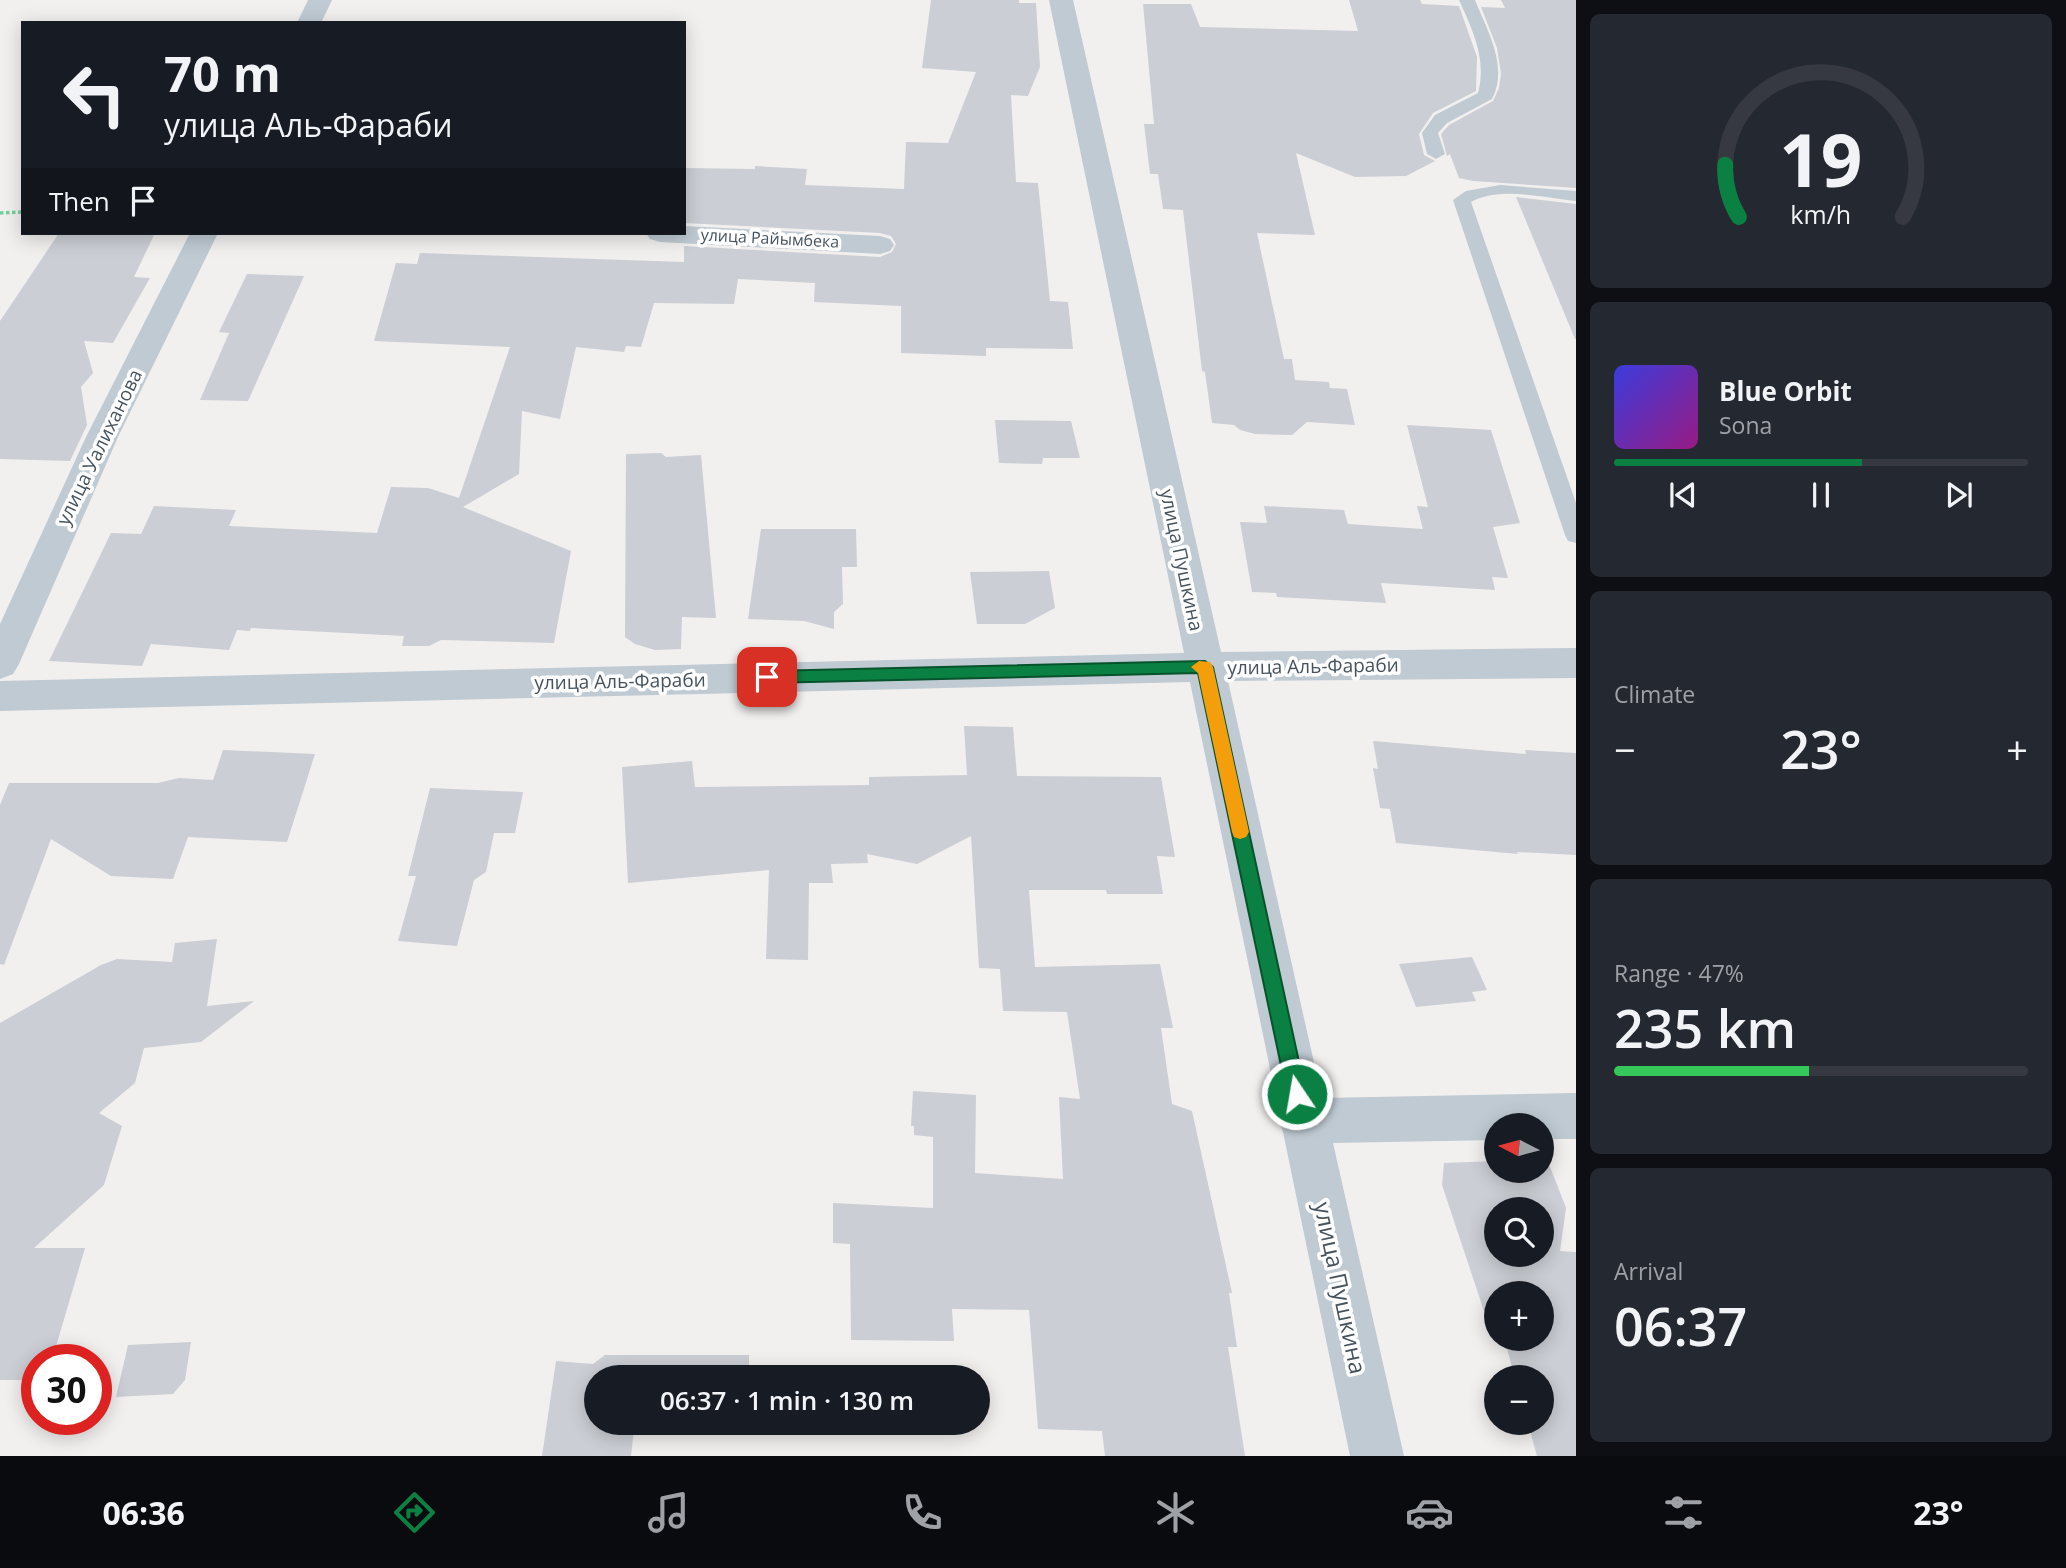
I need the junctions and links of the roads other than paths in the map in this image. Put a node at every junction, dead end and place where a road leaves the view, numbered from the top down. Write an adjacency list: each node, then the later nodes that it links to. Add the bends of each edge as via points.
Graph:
1 (320, 0): 4 (street)
2 (1061, 0): 13 (street, улица Пушкина)
3 (1467, 0): 5 (lane, via 1490,55 1492,77 1486,96 1441,119 1430,133)
4 (310, 21)
5 (1436, 155)
6 (1576, 196): 10 (lane, via 1487,190 1470,193 1462,200)
7 (686, 234): 9 (street, улица Райымбека)
8 (203, 235): 12 (street, улица Уалиханова, via 102,437)
9 (880, 245)
10 (1576, 535)
11 (1576, 663): 13 (street, улица Аль-Фараби)
12 (0, 664)
13 (1205, 667): 14 (street, улица Аль-Фараби); 16 (street, улица Пушкина)
14 (0, 696)
15 (1576, 1116): 16 (street)
16 (1302, 1121): 17 (street, улица Пушкина)
17 (1377, 1456)

